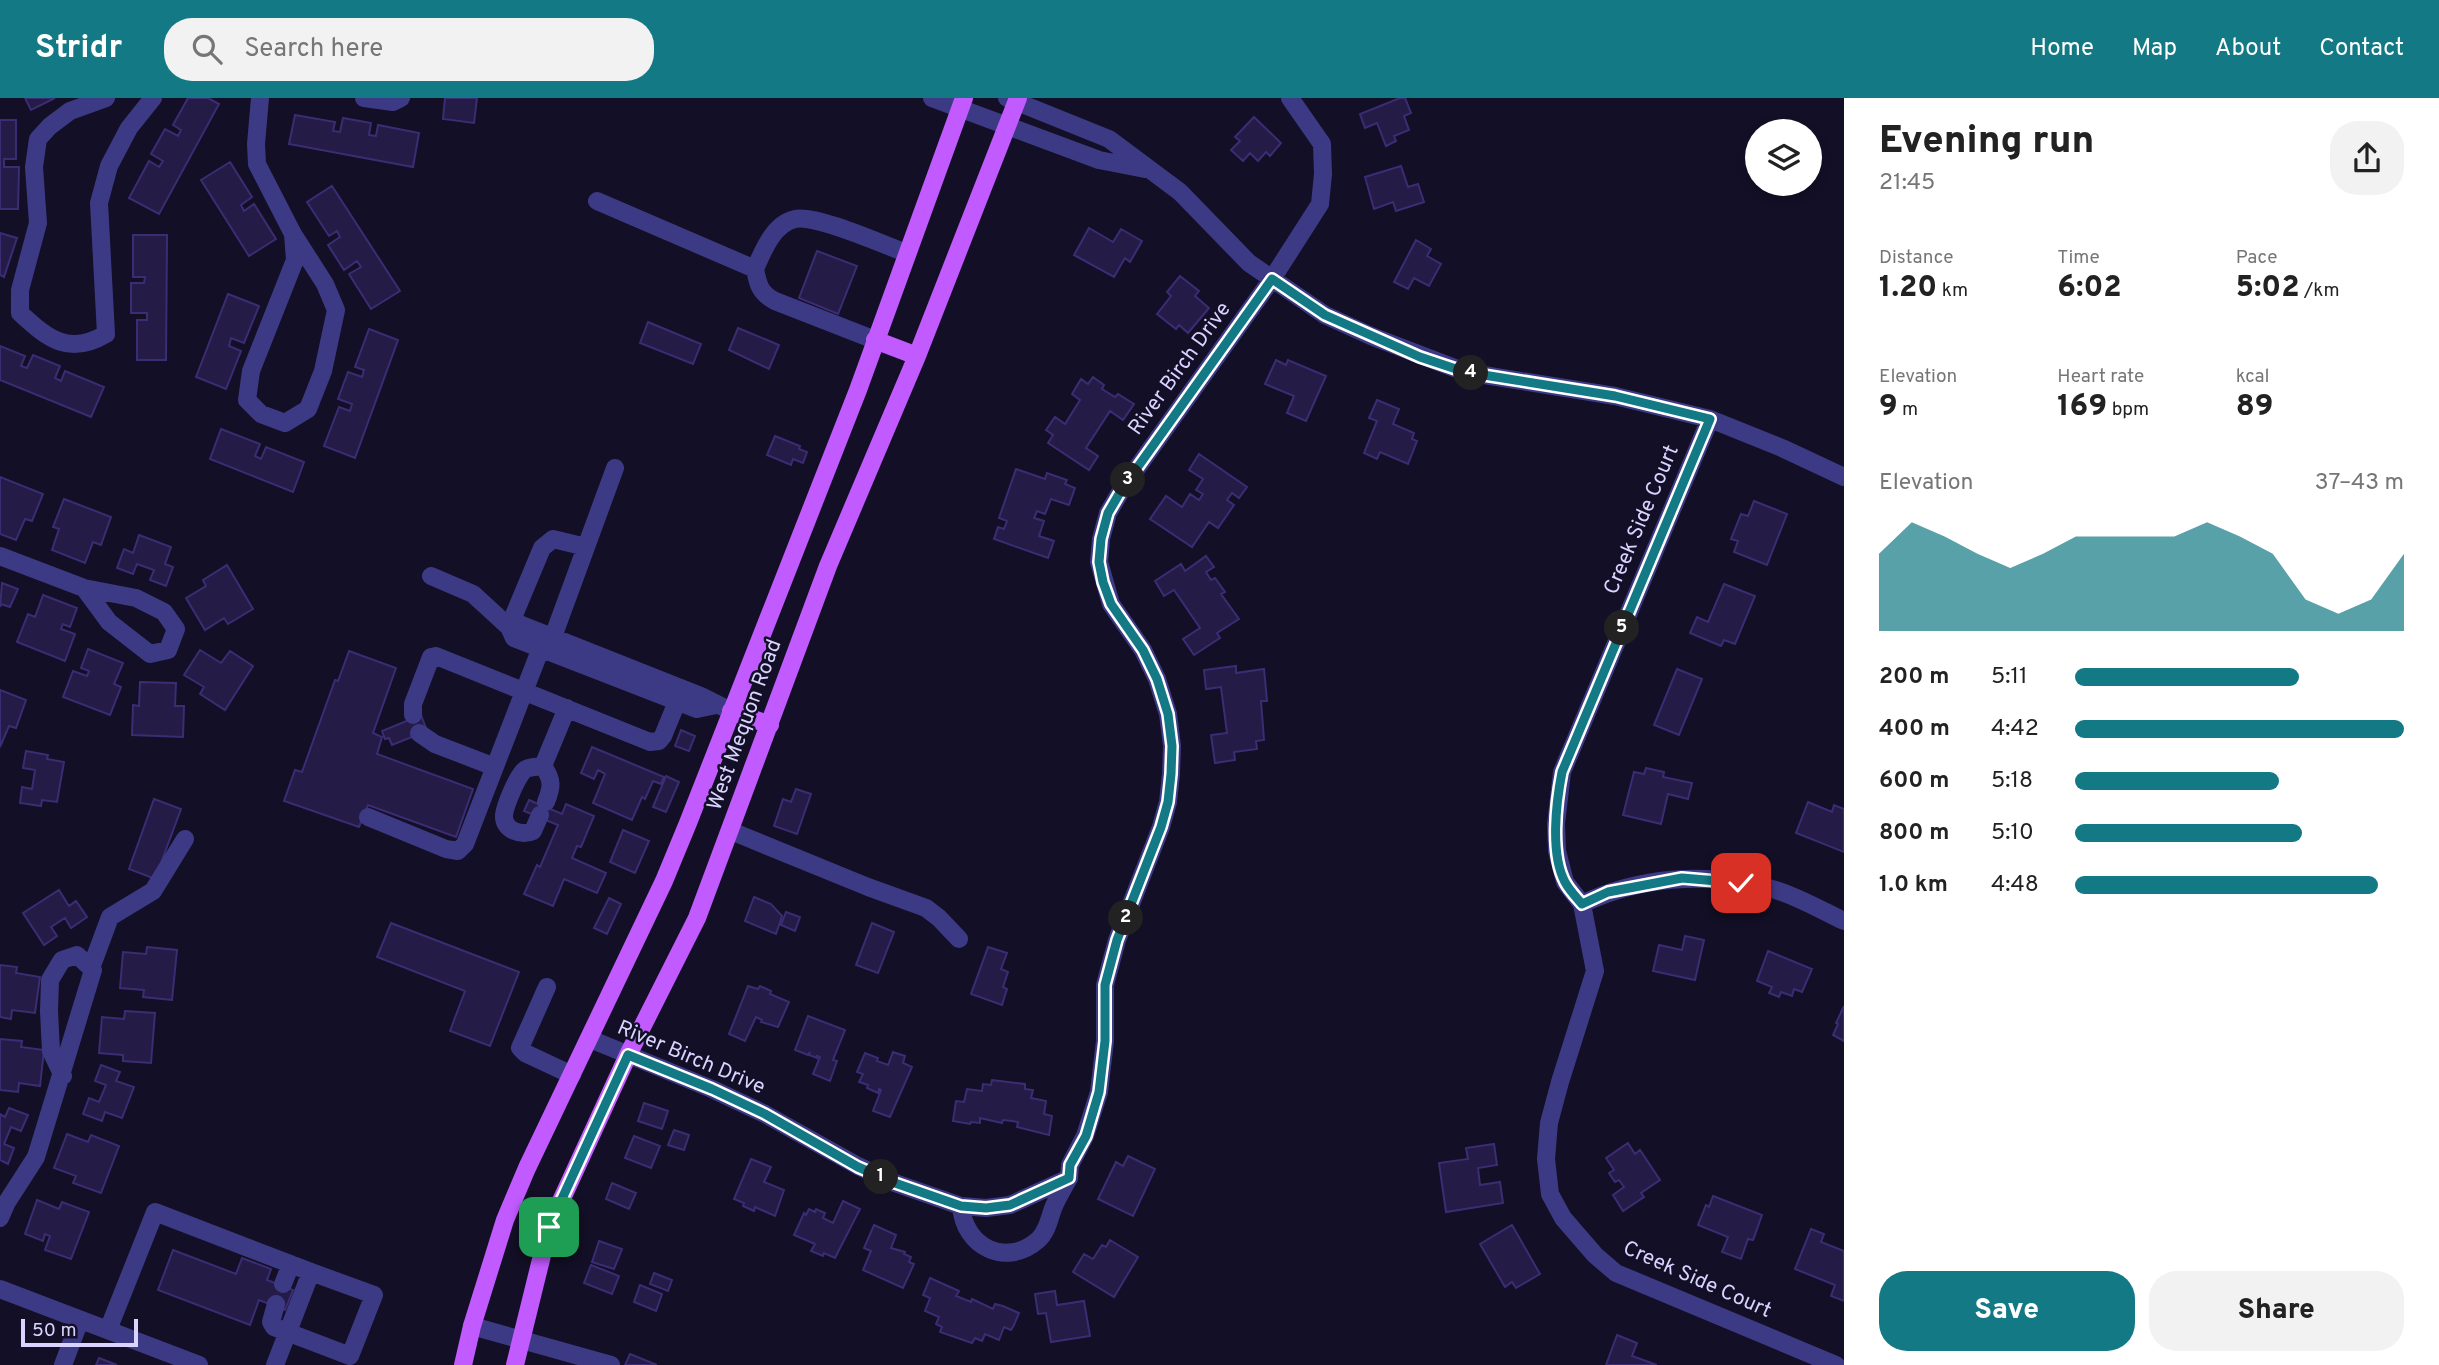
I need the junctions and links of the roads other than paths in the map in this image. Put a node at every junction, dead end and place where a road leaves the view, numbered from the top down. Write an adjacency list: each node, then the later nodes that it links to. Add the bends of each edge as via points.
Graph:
1 (106, 98): 2 (street, via 70,111 38,139 34,167 38,223 20,290 20,313 42,333 67,345 90,343 106,334 99,203 109,166 129,128)
2 (153, 98)
3 (260, 98): 13 (street, via 257,163)
4 (364, 98): 5 (street, via 393,102)
5 (401, 98)
6 (932, 98): 9 (street)
7 (1290, 98): 16 (street, River Birch Drive, via 1322,144 1323,174 1320,204)
8 (1014, 99): 10 (main road, West Mequon Road); 11 (street, via 1109,139)
9 (962, 103): 10 (street); 14 (main road, West Mequon Road)
10 (1007, 127): 11 (street, via 1099,160); 18 (main road, West Mequon Road)
11 (1148, 170): 16 (street, via 1180,192 1249,263)
12 (597, 201): 15 (street)
13 (293, 233): 13 (street, via 295,260 251,372 247,400 261,414 285,423 308,409 323,371 336,310)
14 (906, 253): 15 (street, via 817,220 796,219 768,240); 17 (main road, West Mequon Road)
15 (755, 269): 17 (street, via 762,294)
16 (1272, 279): 19 (street, via 1325,315 1465,372 1615,396); 49 (street, River Birch Drive, via 1122,489 1108,513 1101,539 1099,562 1111,604 1143,650 1168,714 1171,774 1161,827 1117,940 1105,985 1099,1092)
17 (874, 340): 18 (main road); 31 (main road, West Mequon Road, via 858,390)
18 (917, 356): 33 (main road, West Mequon Road, via 828,566)
19 (1710, 419): 21 (street); 40 (street, Creek Side Court, via 1562,772 1558,851 1565,882)
20 (615, 467): 22 (street)
21 (1844, 477)
22 (586, 547): 26 (street, via 553,539 542,548); 27 (street)
23 (0, 556): 25 (street)
24 (431, 576): 26 (street, via 472,594)
25 (84, 588): 25 (street, via 109,622 150,653 168,650 176,629 164,612 136,597)
26 (509, 627): 27 (street, via 517,623)
27 (547, 640): 28 (street); 29 (street)
28 (526, 691): 30 (street); 32 (street, via 431,657 413,704); 35 (street)
29 (680, 695): 30 (street, via 659,741 650,742); 31 (street)
30 (567, 708): 36 (street)
31 (724, 708): 33 (main road); 45 (main road, West Mequon Road, via 664,881)
32 (414, 715)
33 (770, 724): 38 (main road, West Mequon Road)
34 (419, 733): 35 (street, via 435,744)
35 (495, 765): 37 (street, via 466,844 458,851)
36 (543, 766): 36 (street, via 520,773 504,815 515,832 533,831 543,808 551,788)
37 (368, 817)
38 (731, 831): 42 (street, via 926,908); 46 (main road, West Mequon Road, via 697,918)
39 (185, 839): 43 (street, via 153,891 110,917)
40 (1582, 904): 41 (street, via 1608,892 1682,878 1767,888); 68 (street, Creek Side Court, via 1595,971 1549,1123 1546,1159 1550,1194 1563,1218 1616,1273)
41 (1844, 921)
42 (959, 939)
43 (91, 968): 48 (street); 48 (street, via 77,955 62,960 50,980 51,1051)
44 (547, 987): 47 (street, via 520,1048)
45 (590, 1039): 46 (street, River Birch Drive); 47 (main road, West Mequon Road)
46 (628, 1055): 50 (street, River Birch Drive, via 765,1114 858,1167); 61 (main road, West Mequon Road, via 549,1227)
47 (572, 1075): 58 (main road, West Mequon Road, via 505,1220)
48 (63, 1076): 51 (street, via 36,1157)
49 (1069, 1178): 50 (street, River Birch Drive, via 1010,1205); 50 (street, via 1040,1239 1022,1250 1003,1253 984,1247 970,1236)
50 (961, 1206)
51 (0, 1218)
52 (291, 1264): 53 (street); 54 (street); 59 (street, via 155,1212)
53 (311, 1272): 60 (street); 60 (street, via 374,1295 350,1356)
54 (283, 1284)
55 (0, 1289): 57 (street)
56 (276, 1304): 60 (street, via 271,1322)
57 (80, 1320): 59 (street); 62 (street)
58 (472, 1326): 61 (street); 65 (main road, West Mequon Road)
59 (108, 1330): 63 (street)
60 (288, 1333): 64 (street)
61 (521, 1340): 66 (main road, West Mequon Road); 67 (street)
62 (64, 1365)
63 (199, 1365)
64 (275, 1365)
65 (463, 1365)
66 (515, 1365)
67 (611, 1365)
68 (1836, 1365)

